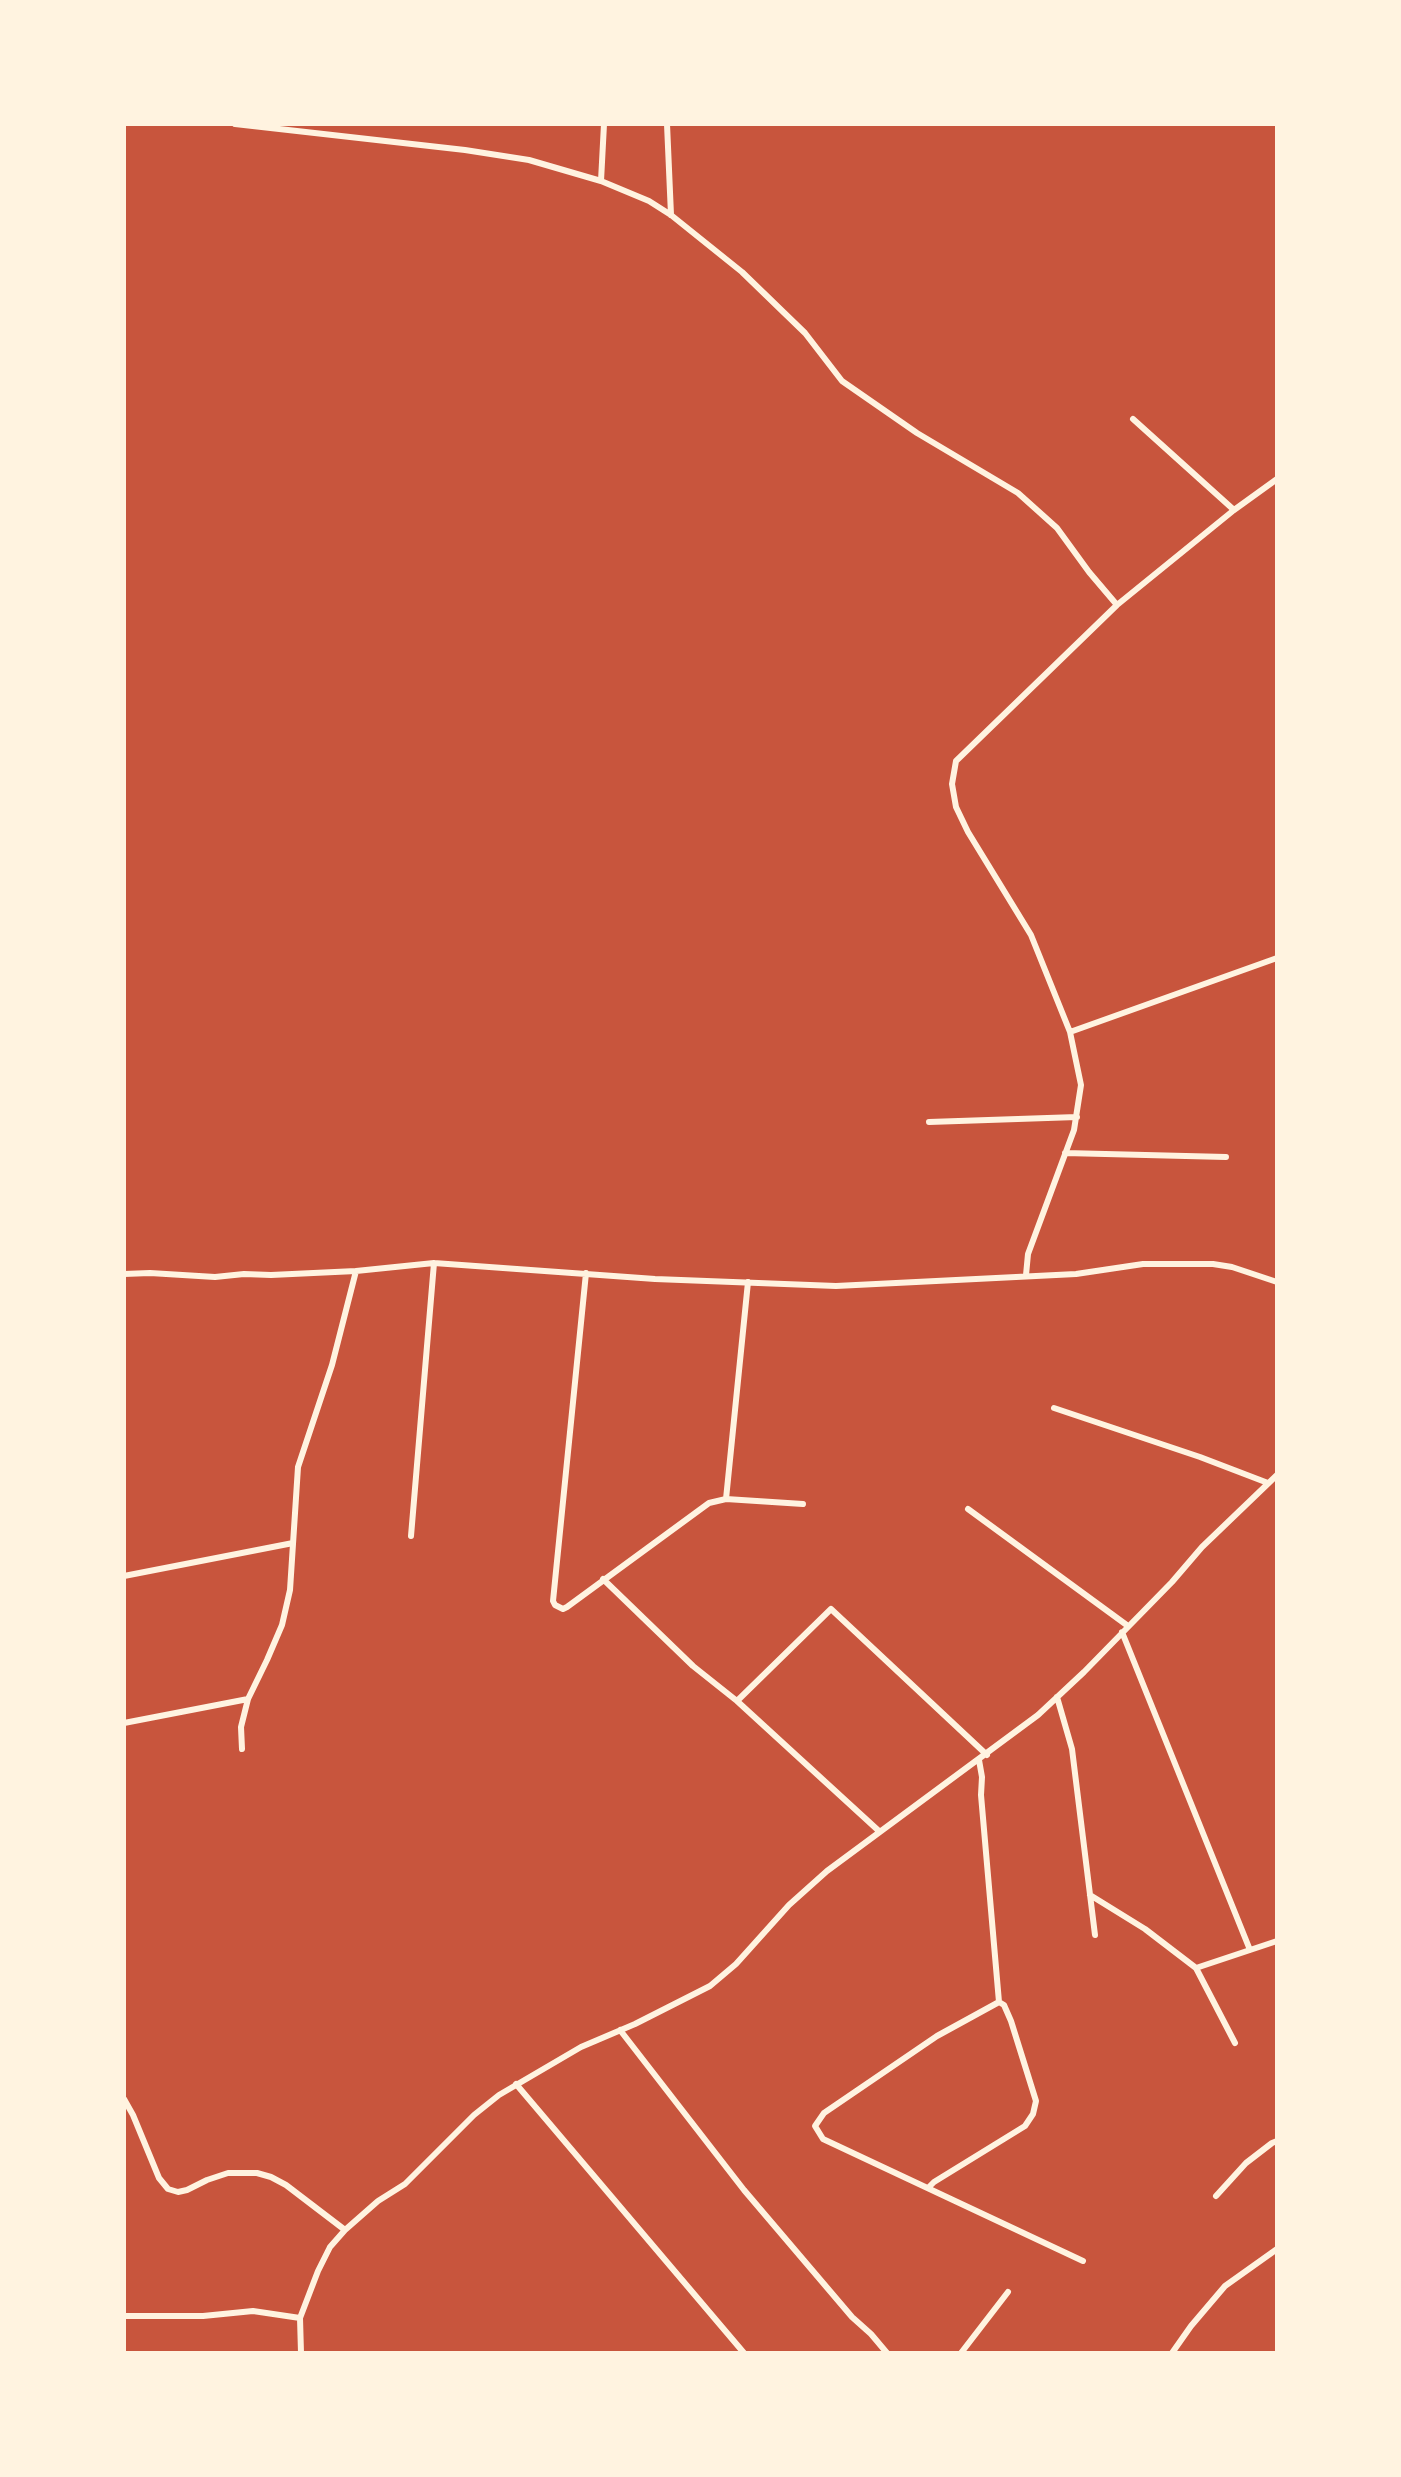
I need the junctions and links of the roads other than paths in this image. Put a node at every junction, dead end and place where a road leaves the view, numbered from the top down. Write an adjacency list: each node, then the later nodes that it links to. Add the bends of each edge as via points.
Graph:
1 (235, 124): 4 (street, via 478,152)
2 (604, 124): 4 (street)
3 (667, 124): 5 (street)
4 (601, 181): 5 (street)
5 (671, 215): 9 (street, via 742,272 805,333 842,381 1018,493 1057,528)
6 (1133, 419): 8 (street)
7 (1277, 479): 8 (street)
8 (1234, 510): 9 (street)
9 (1117, 605): 11 (street, via 956,761 952,784 968,832 1031,935)
10 (1277, 958): 11 (street)
11 (1070, 1032): 12 (street, via 1081,1085)
12 (1077, 1117): 13 (street); 14 (street)
13 (929, 1122)
14 (1065, 1153): 15 (street); 20 (street, via 1028,1254)
15 (1226, 1157)
16 (434, 1263): 17 (street); 18 (street); 29 (street)
17 (356, 1271): 19 (street); 30 (street, via 298,1467)
18 (586, 1273): 21 (street); 32 (street, via 553,1601 563,1609)
19 (124, 1275)
20 (1026, 1275): 21 (street, via 836,1286); 22 (street, via 1143,1264 1213,1264)
21 (748, 1282): 26 (street)
22 (1277, 1282)
23 (1054, 1408): 25 (street)
24 (1277, 1475): 25 (street)
25 (1268, 1483): 33 (street)
26 (726, 1499): 27 (street); 32 (street, via 709,1503)
27 (803, 1504)
28 (968, 1509): 33 (street)
29 (411, 1536)
30 (293, 1543): 31 (street); 36 (street, via 282,1625)
31 (124, 1576)
32 (603, 1579): 37 (street)
33 (1128, 1626): 34 (street)
34 (1122, 1632): 35 (street); 46 (street)
35 (1057, 1697): 40 (street); 43 (street, via 1072,1749)
36 (248, 1699): 38 (street); 39 (street)
37 (737, 1701): 40 (street, via 831,1609); 42 (street)
38 (124, 1723)
39 (242, 1749)
40 (987, 1755): 41 (street)
41 (979, 1760): 42 (street); 48 (street)
42 (880, 1832): 49 (street, via 827,1871 710,1986)
43 (1090, 1895): 44 (street); 47 (street)
44 (1095, 1935)
45 (1277, 1941): 46 (street)
46 (1250, 1950): 47 (street)
47 (1196, 1968): 50 (street)
48 (999, 2002): 54 (street, via 1011,2021 1036,2101 1033,2114 1025,2126); 54 (street, via 824,2113 815,2126 823,2139)
49 (620, 2030): 51 (street); 64 (street, via 744,2190)
50 (1235, 2043)
51 (516, 2084): 56 (street); 63 (street)
52 (124, 2099): 56 (street, via 168,2189 187,2190 228,2173 271,2177)
53 (1277, 2141): 55 (street, via 1246,2163)
54 (928, 2188): 58 (street)
55 (1216, 2196)
56 (345, 2230): 61 (street, via 330,2247)
57 (1277, 2249): 66 (street, via 1225,2286)
58 (1083, 2261)
59 (1008, 2292): 65 (street)
60 (124, 2316): 61 (street, via 253,2311)
61 (300, 2318): 62 (street)
62 (301, 2353)
63 (744, 2353)
64 (887, 2353)
65 (961, 2353)
66 (1172, 2353)

